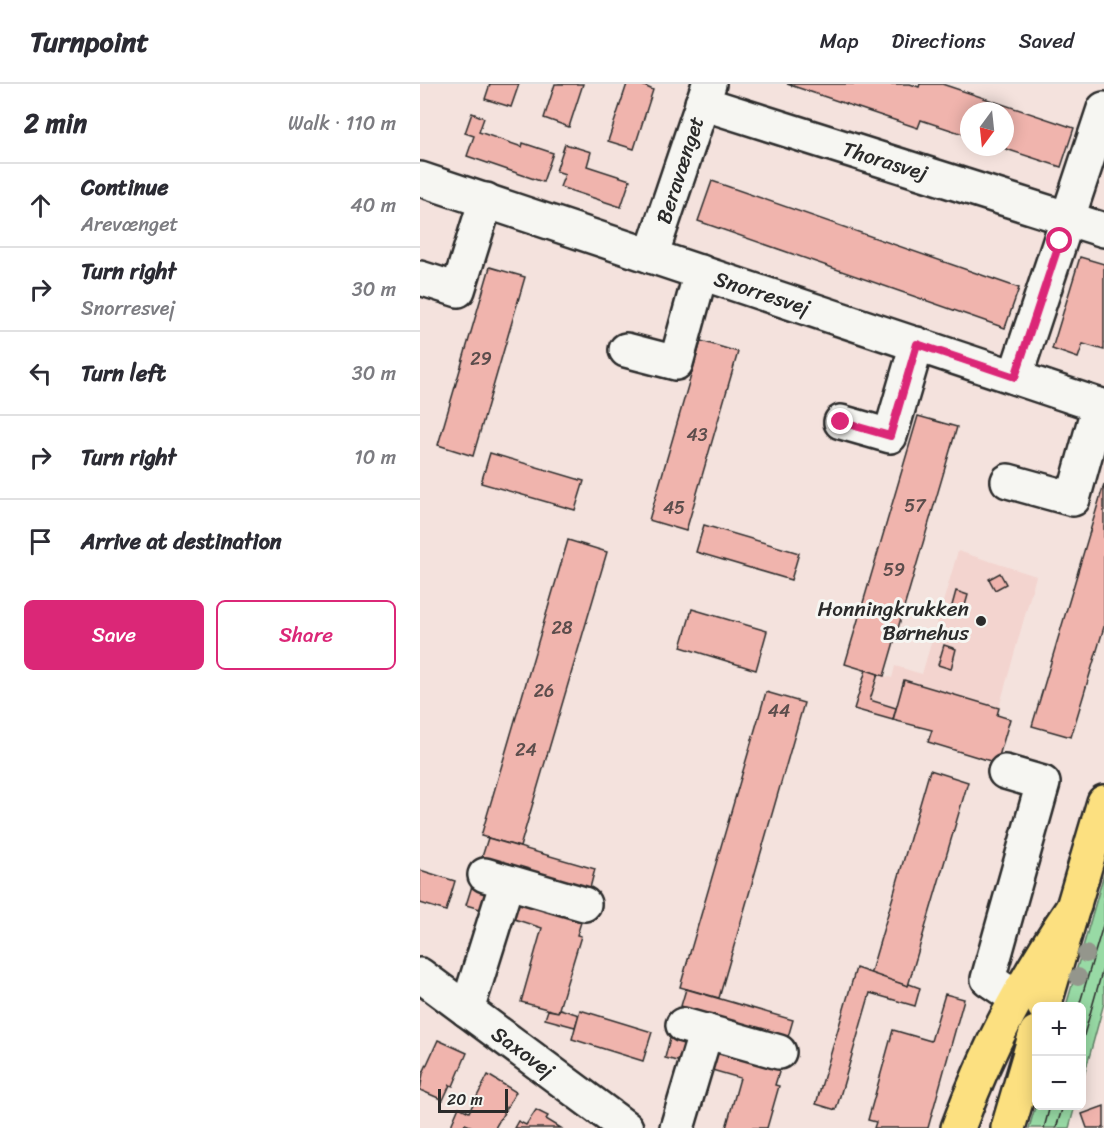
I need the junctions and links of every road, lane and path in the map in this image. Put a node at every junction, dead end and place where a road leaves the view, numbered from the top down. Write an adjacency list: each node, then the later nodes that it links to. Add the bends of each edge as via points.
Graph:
1 (705, 94): 5 (street, Thorasvej); 7 (street, Beravænget)
2 (1104, 109): 5 (street)
3 (420, 178): 4 (street, Snorresvej)
4 (486, 200): 7 (street, Snorresvej); 9 (street, via 458,290)
5 (1068, 218): 6 (street, Thorasvej); 12 (street)
6 (1104, 230)
7 (651, 256): 8 (street, Snorresvej)
8 (701, 272): 10 (street, Snorresvej); 11 (street, via 676,363)
9 (420, 278)
10 (917, 344): 12 (street, Snorresvej); 14 (street, via 890,436)
11 (626, 350)
12 (1015, 377): 13 (street, Snorresvej)
13 (1101, 406): 15 (street, via 1073,499)
14 (841, 422)
15 (1008, 481)
16 (1005, 772): 20 (street, via 1043,783 987,979)
17 (1104, 802): 20 (main road, via 1074,906 1031,970)
18 (584, 904): 21 (street, via 496,879)
19 (420, 975): 21 (street, Saxovej)
20 (1030, 1002): 26 (main road, via 991,1047); 27 (main road)
21 (467, 1010): 24 (street, Saxovej)
22 (1032, 1047): 28 (main road)
23 (779, 1052): 25 (street, via 695,1028)
24 (626, 1128)
25 (677, 1128)
26 (958, 1128)
27 (980, 1128)
28 (1008, 1128)

